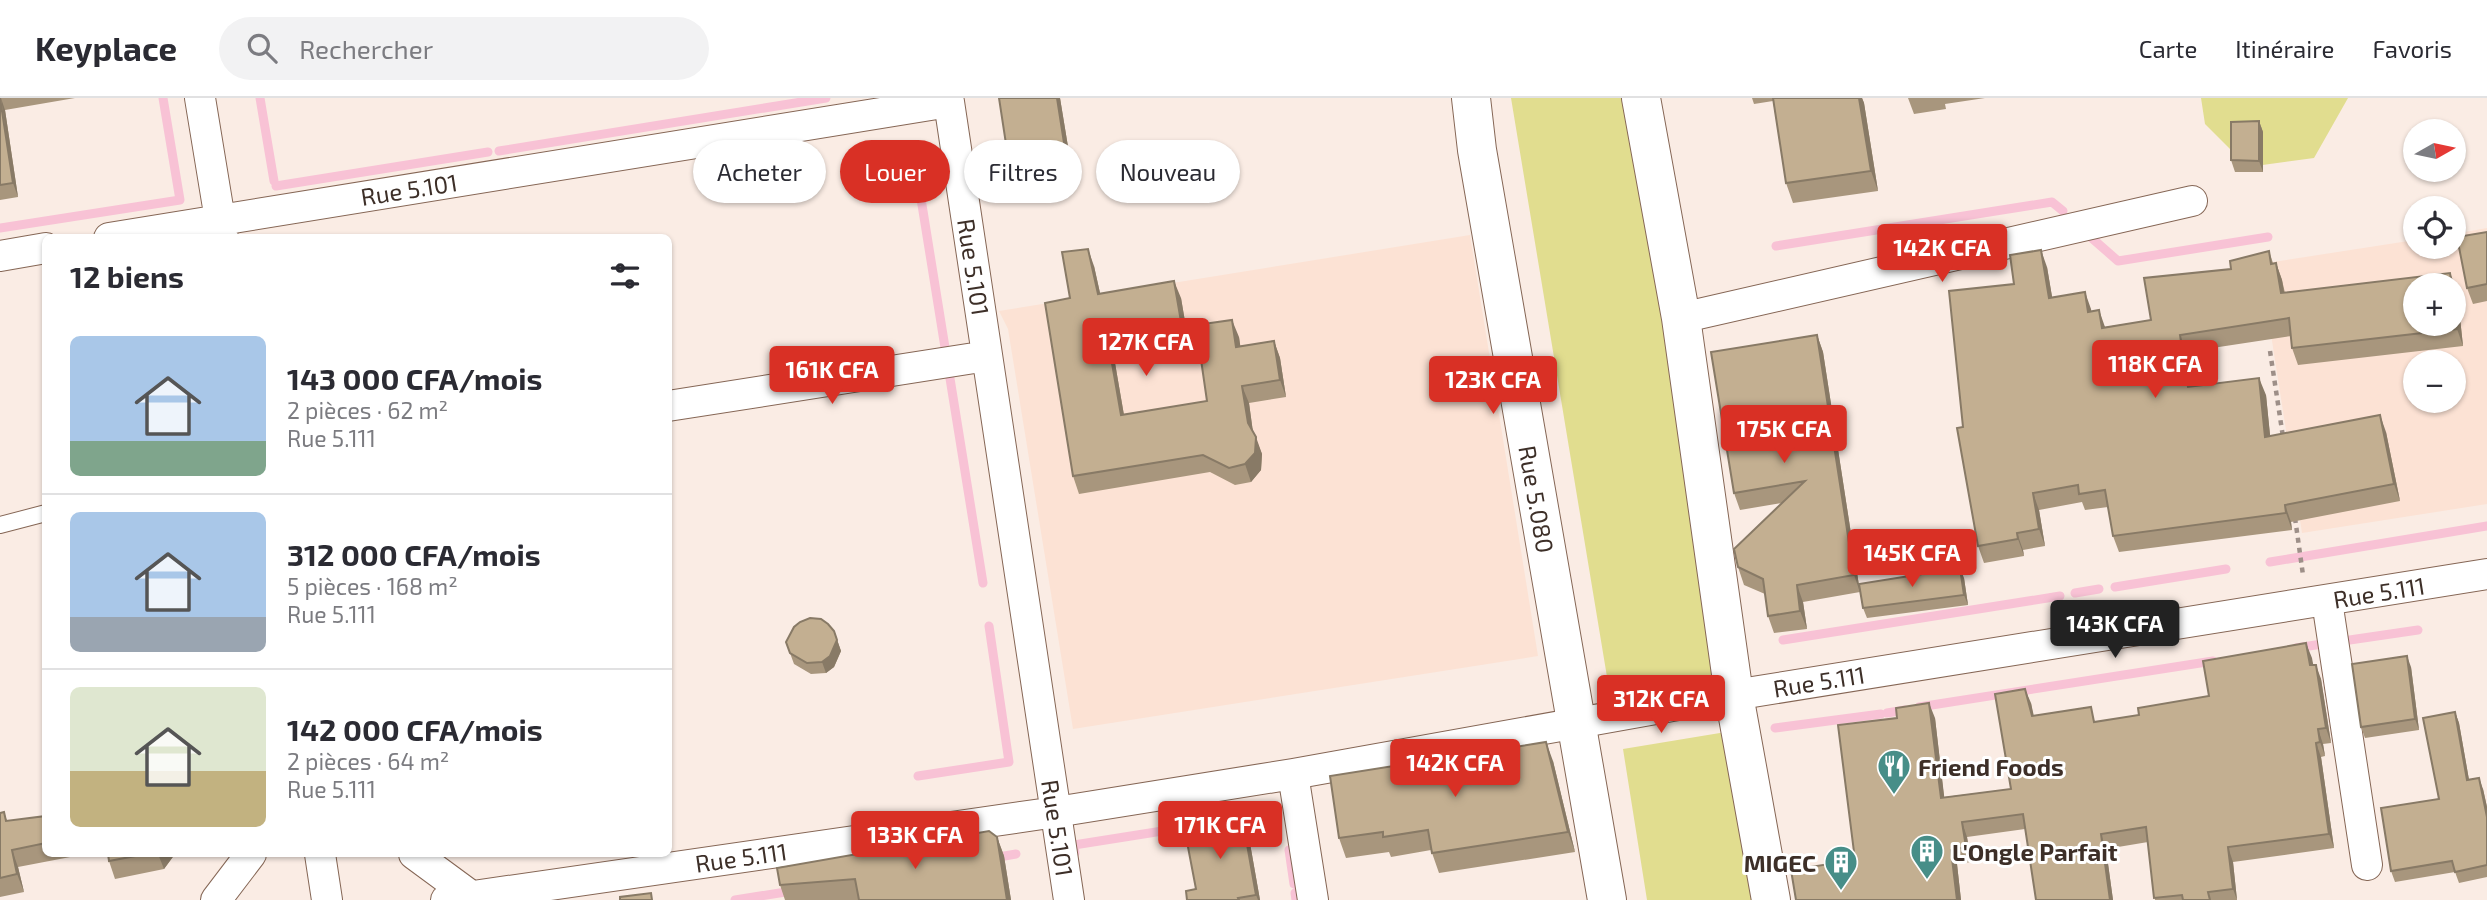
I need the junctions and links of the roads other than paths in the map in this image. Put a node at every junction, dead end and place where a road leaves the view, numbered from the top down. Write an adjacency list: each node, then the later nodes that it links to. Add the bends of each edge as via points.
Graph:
1 (200, 98): 5 (street)
2 (1471, 98): 17 (main road, Rue 5.080)
3 (1641, 98): 9 (main road)
4 (2192, 201): 9 (street)
5 (222, 229): 6 (street, Rue 5.101); 10 (street, Rue 5.101, via 949,102)
6 (159, 234)
7 (42, 249): 8 (street)
8 (0, 256)
9 (1681, 318): 16 (main road)
10 (987, 356): 11 (street); 19 (street, Rue 5.101)
11 (672, 405)
12 (42, 514): 13 (lane)
13 (0, 525)
14 (2487, 574): 15 (street, Rue 5.111)
15 (2317, 602): 16 (street, Rue 5.111); 23 (street)
16 (1734, 695): 17 (street, Rue 5.111); 30 (main road)
17 (1577, 725): 18 (street, Rue 5.111); 29 (main road, Rue 5.080)
18 (1293, 774): 19 (street, Rue 5.111); 28 (street)
19 (1056, 812): 24 (street, Rue 5.111); 27 (street, Rue 5.101)
20 (249, 857): 25 (street)
21 (320, 857): 26 (street)
22 (417, 857): 24 (street)
23 (2367, 865)
24 (461, 899)
25 (216, 900)
26 (327, 900)
27 (1069, 900)
28 (1313, 900)
29 (1607, 900)
30 (1771, 900)

